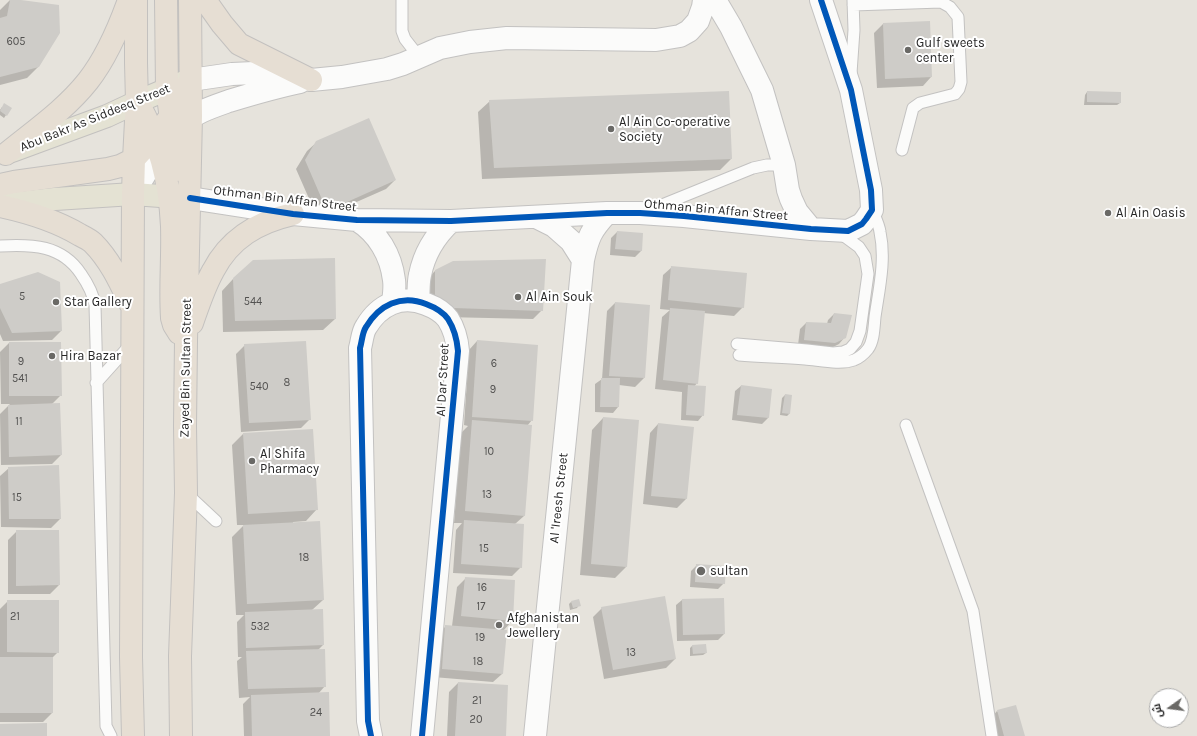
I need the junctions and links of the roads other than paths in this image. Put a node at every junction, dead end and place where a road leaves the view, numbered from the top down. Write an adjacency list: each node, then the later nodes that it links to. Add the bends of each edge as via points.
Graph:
1 (129, 0): 19 (highway, via 111,43 86,83 52,116)
2 (136, 0): 16 (highway)
3 (166, 0): 14 (highway)
4 (190, 0): 12 (highway, Zayed Bin Sultan Street)
5 (205, 0): 13 (highway, via 239,44)
6 (402, 0): 11 (lane, via 402,31)
7 (704, 0): 11 (street, via 698,21 680,36 656,40 507,38 440,48)
8 (715, 0): 21 (street, Othman Bin Affan Street, via 762,90)
9 (821, 0): 15 (street)
10 (853, 2): 15 (lane); 18 (lane, via 941,2 950,7 958,18 961,82 959,89 955,94 920,103 914,108)
11 (419, 57): 13 (street, via 368,73)
12 (191, 80): 13 (street, via 254,73); 14 (main road, Abu Bakr As Siddeeq Street); 17 (highway, Zayed Bin Sultan Street)
13 (311, 80): 17 (street, via 274,88 211,108)
14 (167, 89): 16 (main road, Abu Bakr As Siddeeq Street); 17 (highway)
15 (850, 90): 26 (street, via 871,190)
16 (137, 102): 17 (highway, via 150,125); 19 (main road, Abu Bakr As Siddeeq Street); 20 (highway)
17 (169, 131): 20 (highway); 23 (street); 24 (highway, Zayed Bin Sultan Street); 24 (highway)
18 (902, 150)
19 (3, 155)
20 (134, 159): 22 (highway, via 108,169); 23 (highway)
21 (784, 165): 28 (lane, via 753,168); 33 (street, Othman Bin Affan Street, via 788,190 794,205)
22 (0, 185)
23 (133, 194): 24 (main road); 25 (main road); 39 (highway)
24 (180, 197): 29 (street, Othman Bin Affan Street); 41 (highway, Zayed Bin Sultan Street)
25 (0, 205): 39 (highway, via 53,221 93,242 113,268)
26 (872, 210): 34 (street, Othman Bin Affan Street, via 862,224 848,230); 43 (lane, via 880,233 882,270 872,336 869,348 862,356 846,362 832,362)
27 (607, 213): 28 (street, Othman Bin Affan Street); 30 (street, Othman Bin Affan Street); 36 (street, Al 'Ireesh Street, via 594,226)
28 (640, 213): 33 (street, Othman Bin Affan Street)
29 (293, 214): 31 (street, Othman Bin Affan Street); 41 (highway, via 276,218 249,231 236,240 224,254 213,271)
30 (536, 217): 32 (street, Othman Bin Affan Street); 36 (street, via 554,226 571,241)
31 (357, 220): 32 (street, Othman Bin Affan Street); 38 (street, via 379,240 390,260 394,281)
32 (451, 221): 37 (street, via 441,230 428,251 420,276)
33 (811, 229): 34 (street, Othman Bin Affan Street)
34 (836, 231): 42 (lane, via 859,247 867,263 868,274 860,331 850,349 833,353)
35 (0, 246): 44 (lane, via 30,245 47,248 66,256 77,267 93,294 95,305)
36 (583, 260): 53 (street, Al 'Ireesh Street)
37 (418, 301): 38 (street, Al Dar Street); 52 (street, Al Dar Street, via 434,307 447,318 456,334 458,351)
38 (393, 302): 51 (street, Al Dar Street, via 377,312 365,328 360,348 368,721)
39 (132, 307): 40 (highway)
40 (132, 342): 44 (lane); 49 (highway)
41 (186, 342): 46 (highway, Zayed Bin Sultan Street)
42 (737, 344)
43 (739, 356)
44 (96, 383): 48 (lane, via 106,726)
45 (906, 425): 54 (lane, via 973,611)
46 (186, 493): 47 (lane); 50 (highway, Zayed Bin Sultan Street, via 180,656)
47 (216, 521)
48 (111, 736)
49 (133, 736)
50 (181, 736)
51 (371, 736)
52 (422, 736)
53 (535, 736)
54 (992, 736)

